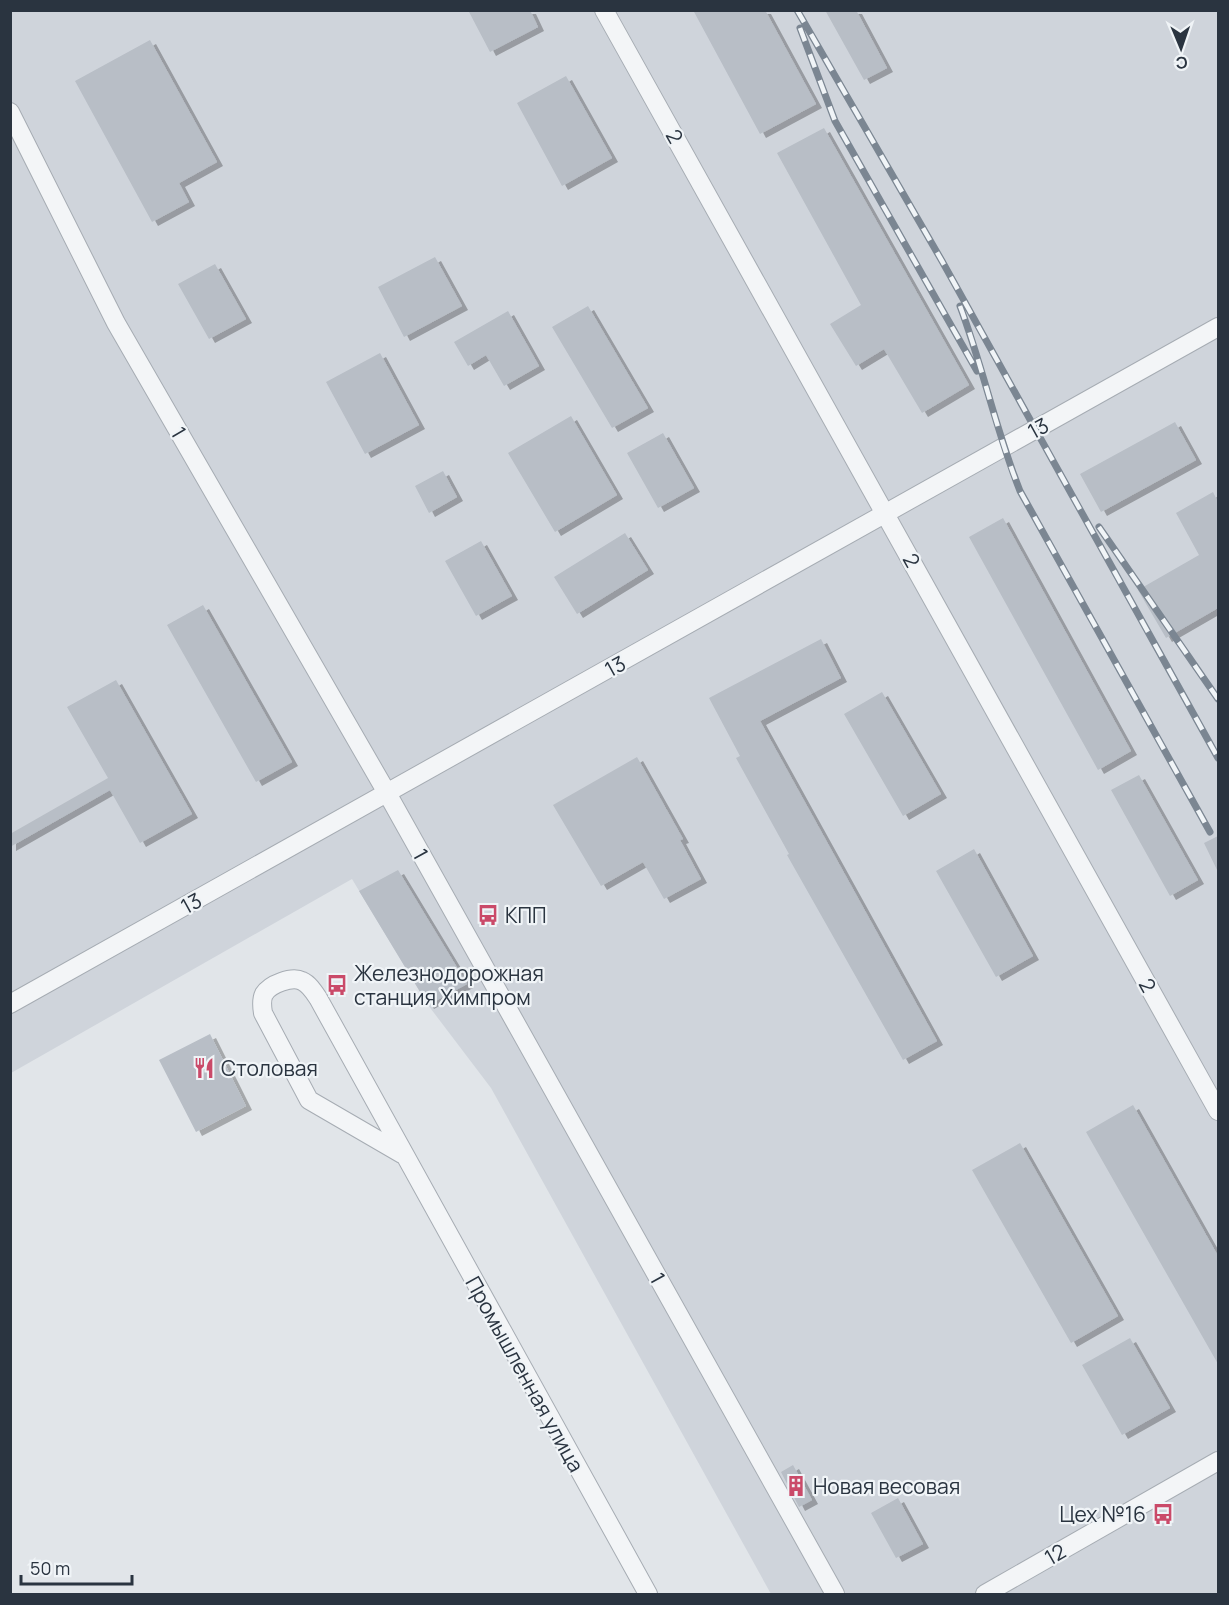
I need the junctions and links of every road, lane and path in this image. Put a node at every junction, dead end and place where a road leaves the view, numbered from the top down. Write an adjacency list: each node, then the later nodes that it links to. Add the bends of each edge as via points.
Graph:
1 (604, 10): 4 (street, 2)
2 (10, 112): 5 (street, 1, via 116,323)
3 (1218, 327): 4 (street, 13)
4 (886, 514): 5 (street, 13); 7 (street, 2)
5 (387, 794): 6 (street, 13); 11 (street, 1)
6 (10, 1004)
7 (1218, 1111)
8 (402, 1154): 8 (street, Промышленная улица, via 306,982 296,978 282,981 265,992 263,1013 309,1100); 10 (street, Промышленная улица)
9 (1218, 1461): 12 (street, 12)
10 (648, 1594)
11 (835, 1594)
12 (985, 1594)

